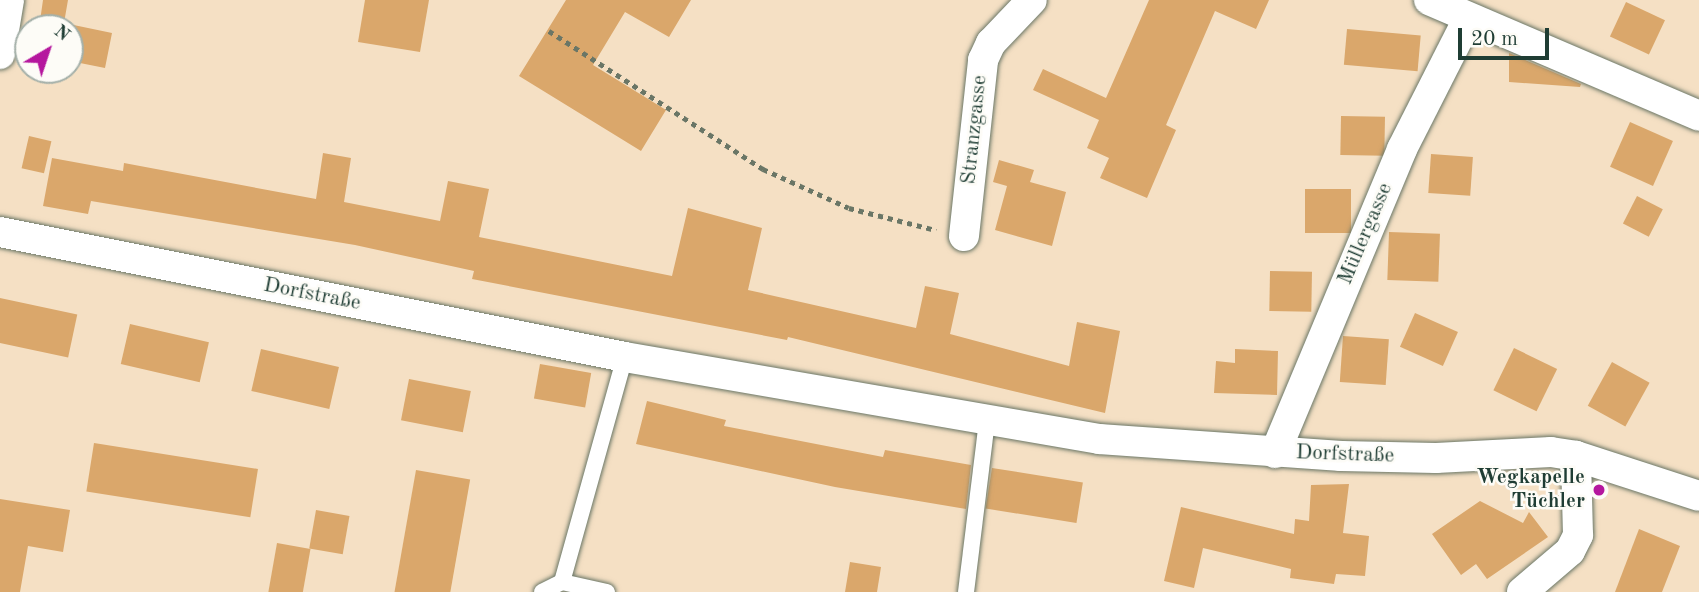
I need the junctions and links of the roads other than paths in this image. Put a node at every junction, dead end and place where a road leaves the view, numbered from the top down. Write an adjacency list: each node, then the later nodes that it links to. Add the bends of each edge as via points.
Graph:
1 (9, 0): 5 (street)
2 (1032, 0): 8 (street, Stranzgasse, via 991,43 983,60)
3 (1429, 0): 4 (street)
4 (1468, 19): 6 (street); 11 (street, Müllergasse, via 1402,149)
5 (0, 54)
6 (1699, 116)
7 (0, 232): 9 (street, Dorfstraße)
8 (964, 236)
9 (625, 357): 10 (street, Dorfstraße); 14 (lane)
10 (987, 420): 11 (street, Dorfstraße, via 1099,439); 17 (lane)
11 (1275, 453): 12 (street, Dorfstraße, via 1436,458 1551,452)
12 (1576, 456): 13 (street, Dorfstraße); 18 (street, via 1578,534 1570,551)
13 (1699, 495)
14 (562, 582): 15 (lane); 16 (lane)
15 (542, 592)
16 (607, 592)
17 (966, 592)
18 (1522, 592)

